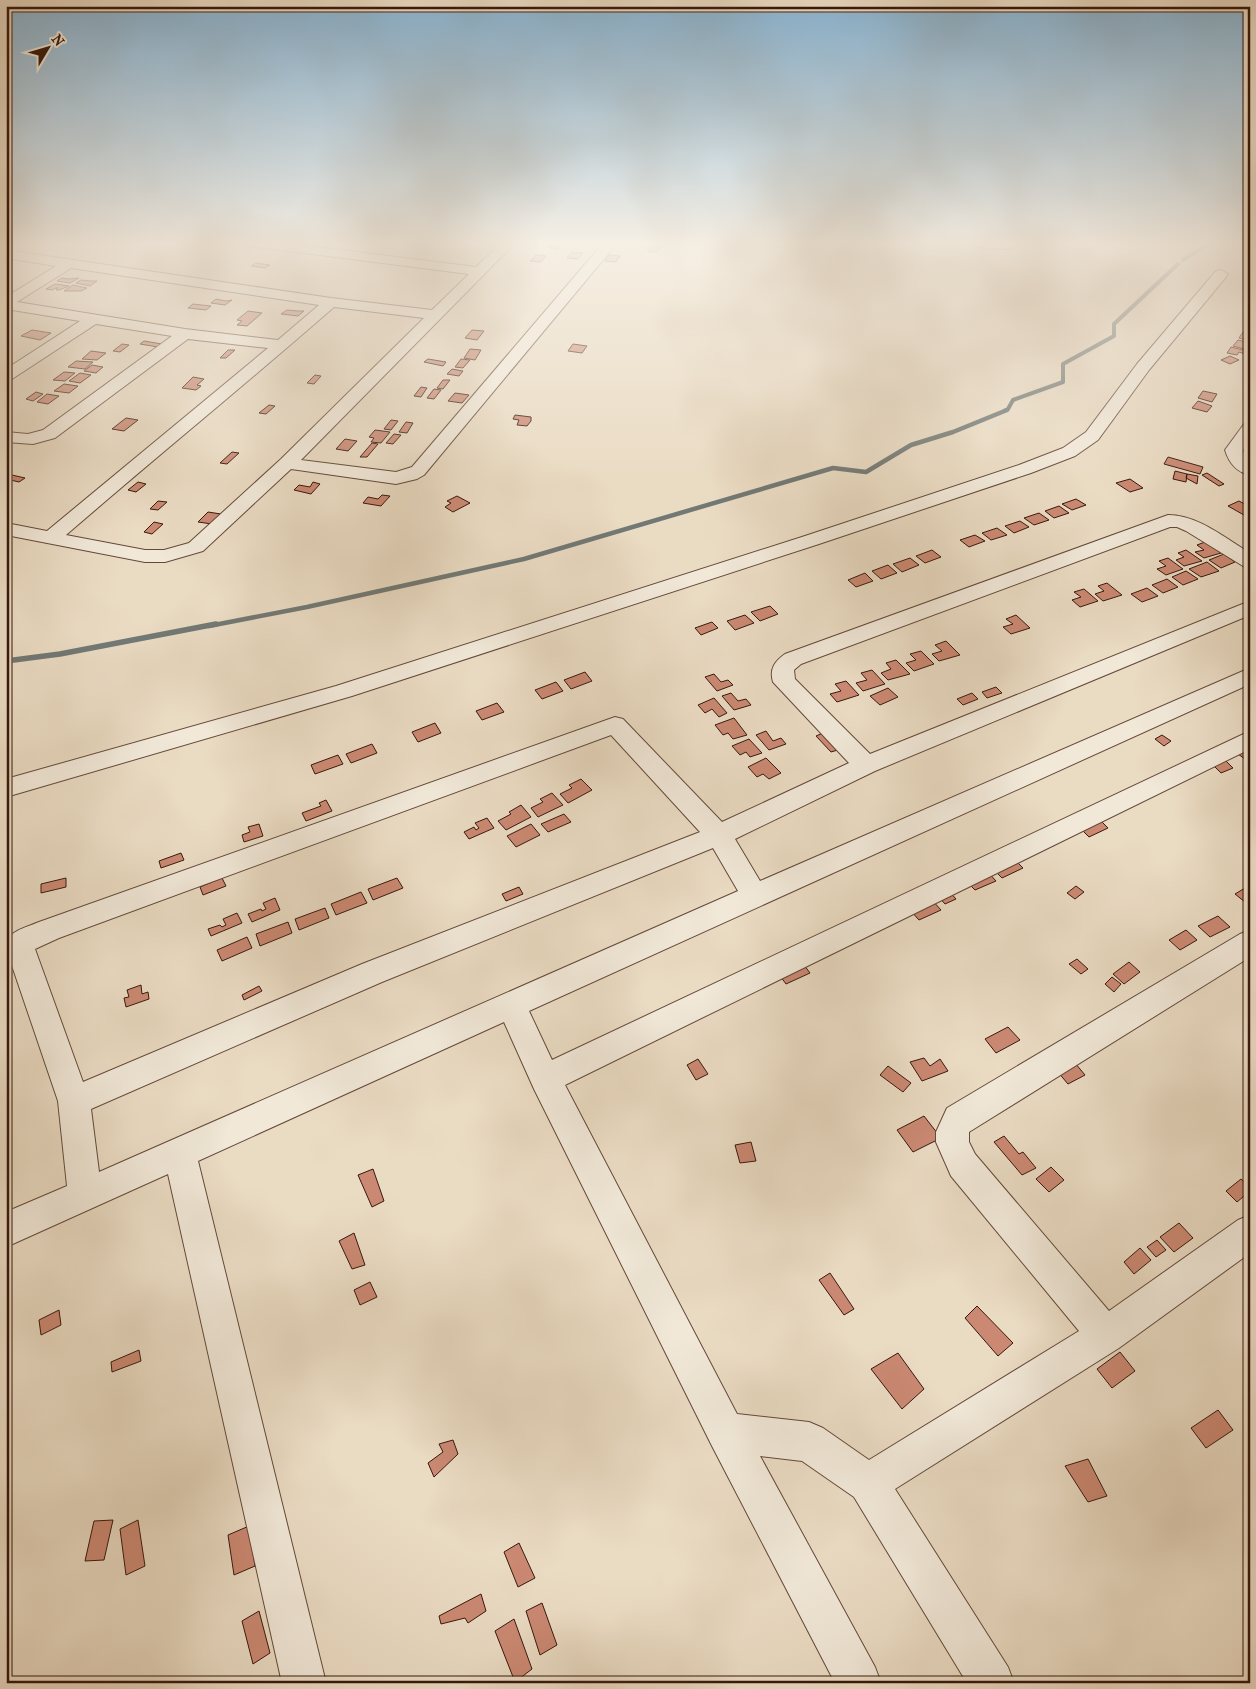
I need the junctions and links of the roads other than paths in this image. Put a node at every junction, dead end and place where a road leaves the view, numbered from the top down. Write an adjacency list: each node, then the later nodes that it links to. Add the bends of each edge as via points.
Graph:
1 (91, 321): 9 (street)
2 (105, 321): 7 (street)
3 (309, 321): 8 (street)
4 (428, 321): 12 (street)
5 (545, 321): 12 (street, via 418,471 411,475 396,478)
6 (1182, 321): 21 (street, via 1092,436 1070,452 344,691)
7 (185, 334): 8 (street); 11 (street, via 49,434 26,440)
8 (280, 345): 15 (street)
9 (6, 376)
10 (1250, 428): 13 (street, via 1234,450 1237,460)
11 (6, 437)
12 (287, 462): 15 (street, via 196,547 185,551 145,556)
13 (1250, 470)
14 (6, 529): 15 (street)
15 (51, 538)
16 (1250, 562): 20 (street, via 1193,527 1180,521 1168,521 784,665 781,673 784,682)
17 (1250, 607): 20 (street)
18 (1250, 675): 23 (street)
19 (1250, 739): 27 (street)
20 (866, 765): 22 (street)
21 (6, 788)
22 (719, 835): 23 (street); 24 (street, via 615,725 49,930); 28 (street, via 372,973)
23 (755, 896): 26 (street)
24 (13, 939): 28 (street)
25 (1250, 942): 33 (street, via 958,1119 951,1130 953,1148 963,1165)
26 (512, 1005): 27 (street); 29 (street)
27 (545, 1079): 34 (street)
28 (74, 1100): 30 (street)
29 (180, 1154): 30 (street); 36 (street)
30 (86, 1196): 31 (street)
31 (6, 1230)
32 (1250, 1232): 33 (street)
33 (1106, 1334): 35 (street)
34 (726, 1432): 35 (street, via 810,1442); 37 (street)
35 (868, 1483): 38 (street)
36 (304, 1683)
37 (859, 1683)
38 (992, 1683)

